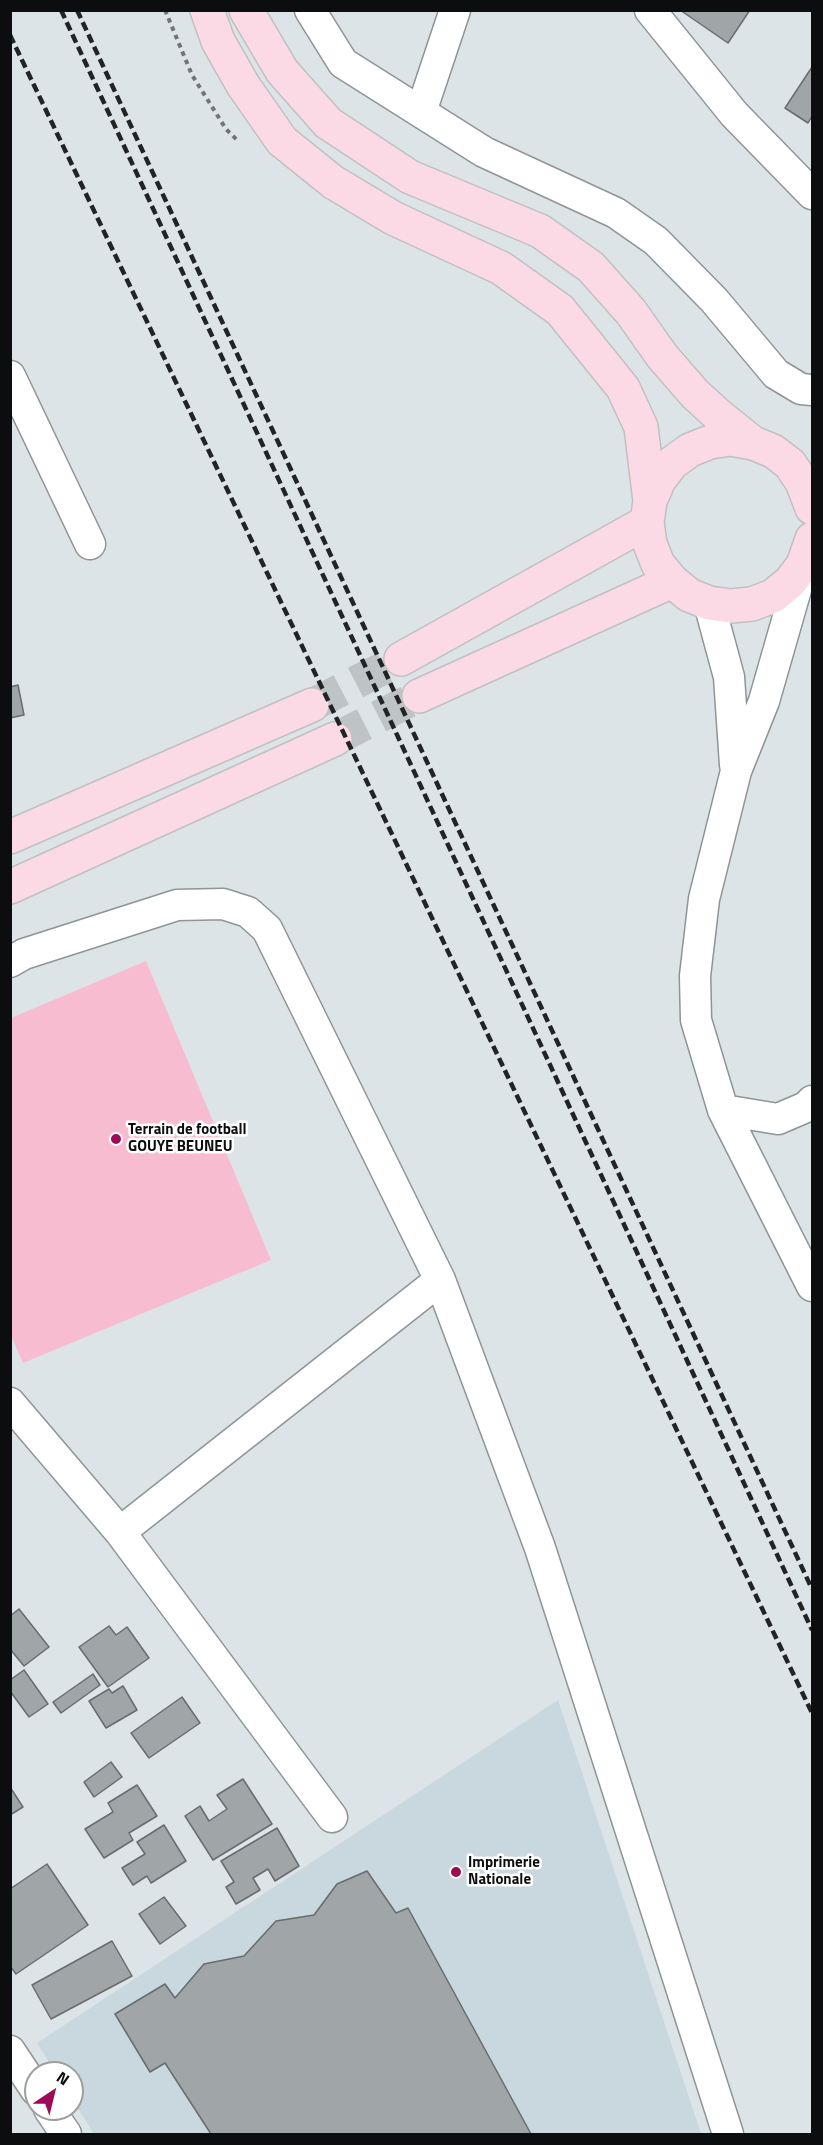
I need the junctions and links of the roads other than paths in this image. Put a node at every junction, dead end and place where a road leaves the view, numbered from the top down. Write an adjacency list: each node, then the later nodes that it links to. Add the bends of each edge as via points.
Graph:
1 (207, 10): 12 (main road, via 218,41 238,76 282,141 333,182 393,218 501,268 560,310 623,388 641,428)
2 (246, 10): 10 (main road, via 282,71 328,123 410,177 540,231 591,267 695,394)
3 (310, 10): 6 (street, via 343,63)
4 (455, 10): 6 (street)
5 (650, 10): 7 (street, via 734,114)
6 (421, 112): 9 (street, via 484,152 616,213 657,241 714,300 776,374 801,389)
7 (813, 194)
8 (10, 376): 13 (street)
9 (813, 390)
10 (753, 442): 11 (main road, via 790,464); 12 (main road, via 731,439 690,450 672,463 659,480)
11 (809, 488)
12 (649, 511): 15 (main road, via 650,544 658,564); 17 (main road)
13 (90, 544)
14 (808, 552): 16 (main road, via 790,582 772,596 752,604); 21 (street, via 765,701)
15 (672, 581): 16 (main road, via 689,595); 18 (main road)
16 (709, 603): 21 (street, via 729,677)
17 (401, 659)
18 (419, 696)
19 (312, 705): 22 (main road)
20 (335, 739): 23 (main road)
21 (736, 771): 26 (street, via 705,899 695,976 696,1020)
22 (10, 837)
23 (10, 887)
24 (10, 962): 27 (street, via 177,904 223,904 248,912 267,929)
25 (813, 1101): 26 (street, via 778,1119)
26 (723, 1110): 28 (street)
27 (440, 1280): 30 (street); 36 (street, via 540,1548)
28 (813, 1286)
29 (10, 1402): 30 (street)
30 (120, 1532): 31 (street)
31 (332, 1817)
32 (10, 2051): 33 (street)
33 (24, 2072)
34 (57, 2121): 35 (street)
35 (66, 2134)
36 (728, 2134)

